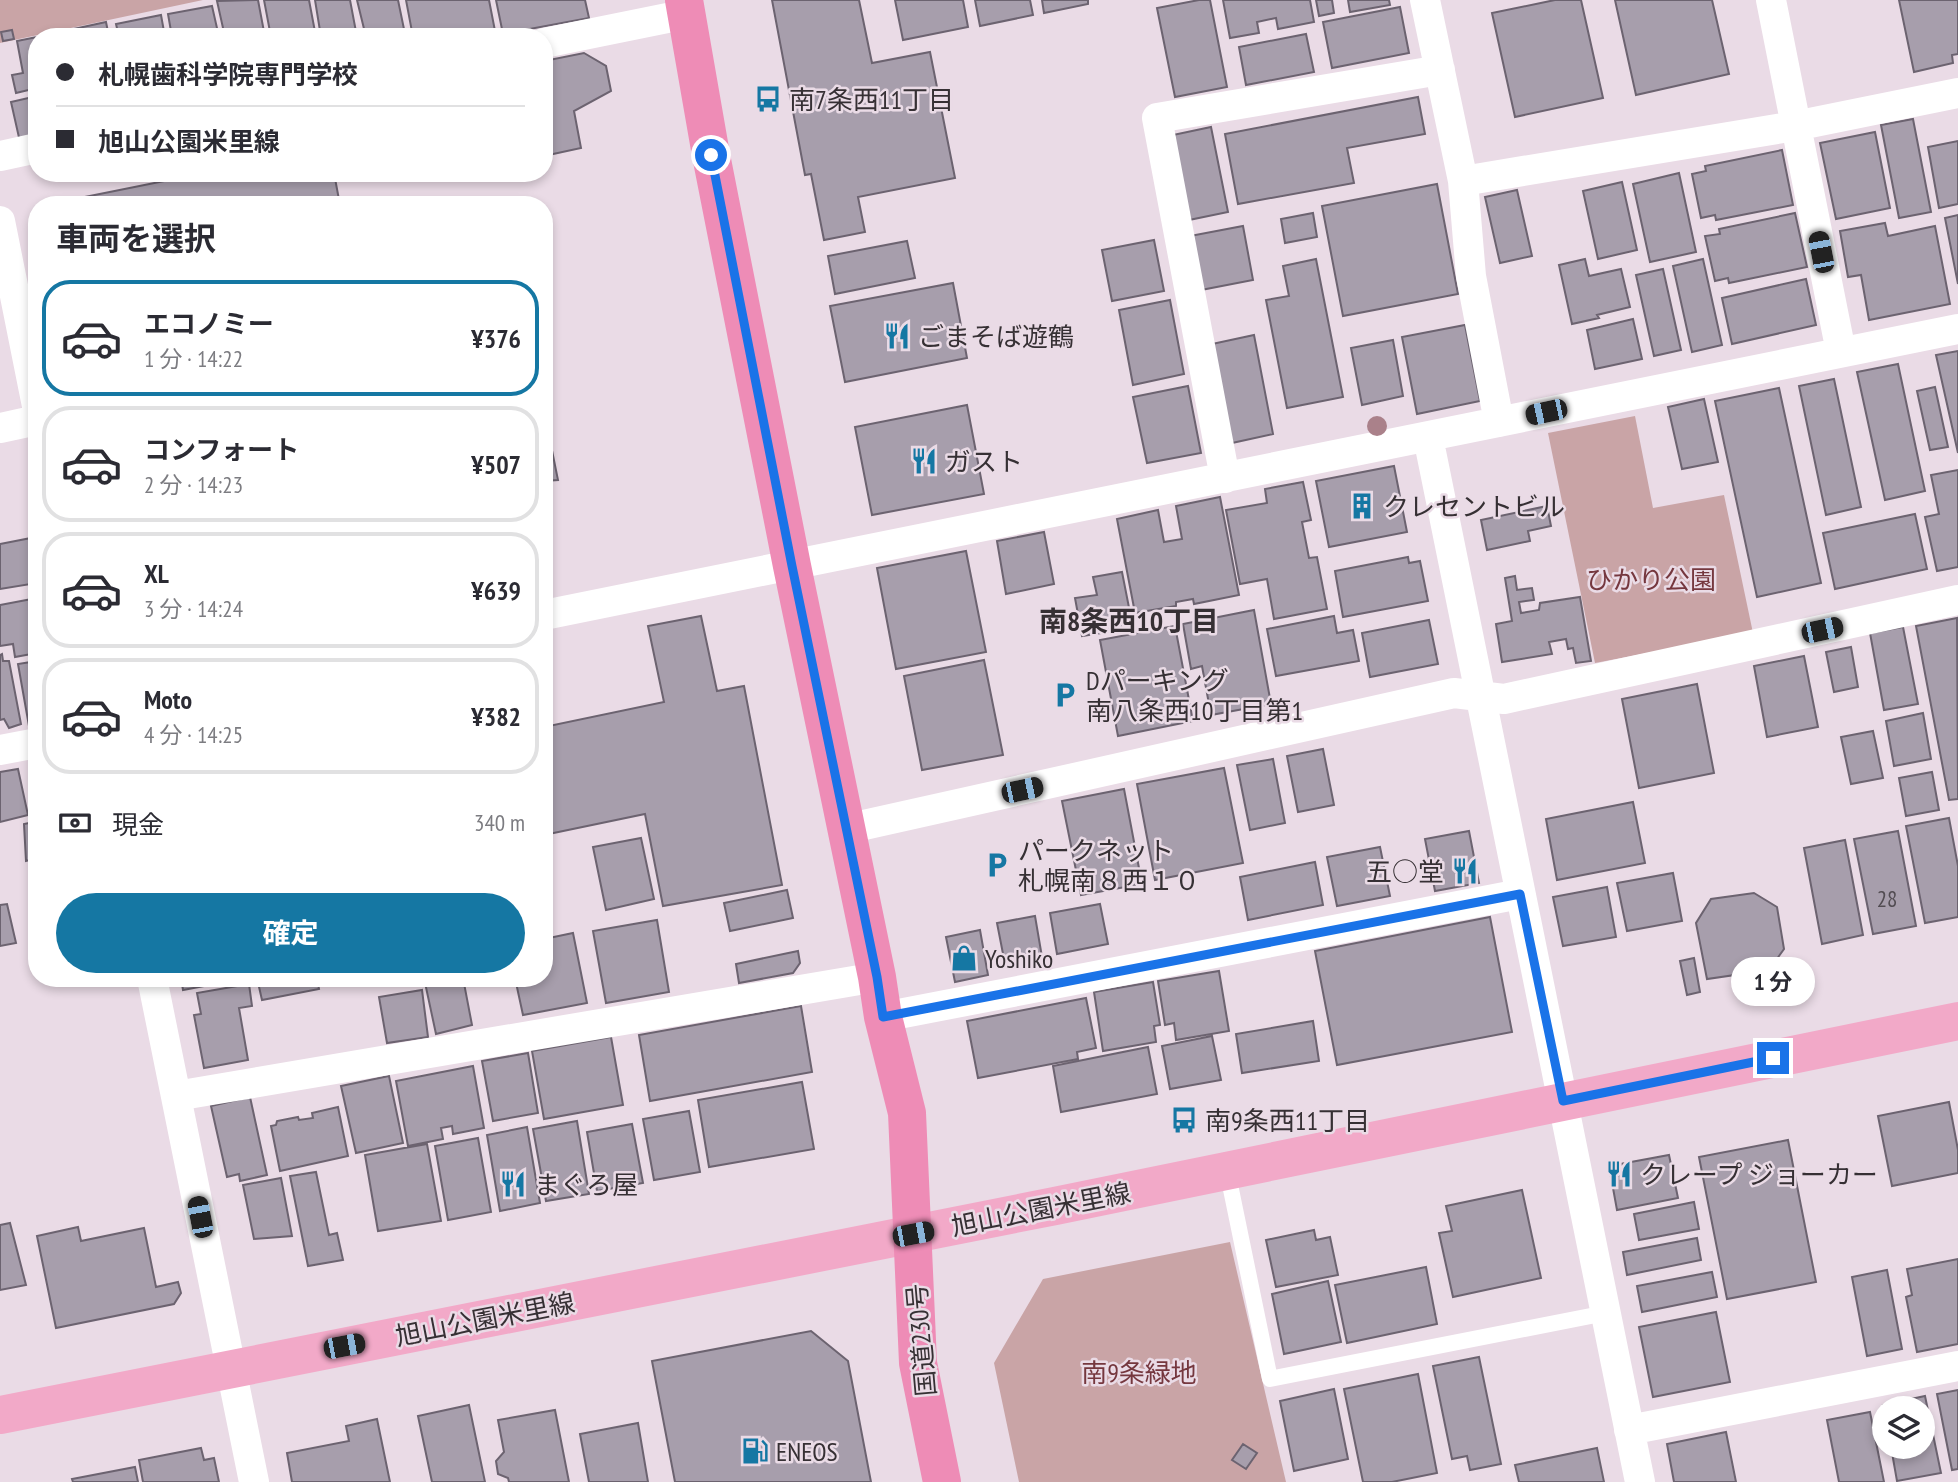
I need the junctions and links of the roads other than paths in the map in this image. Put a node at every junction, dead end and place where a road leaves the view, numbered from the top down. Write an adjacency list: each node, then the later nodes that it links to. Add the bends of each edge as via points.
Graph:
1 (1425, 0): 5 (street)
2 (1772, 0): 7 (street)
3 (686, 7): 4 (street); 20 (highway, 国道230号)
4 (553, 41)
5 (1440, 70): 10 (street); 19 (street, via 1157,118)
6 (1958, 93): 7 (street)
7 (1795, 126): 10 (street); 13 (street)
8 (28, 150): 9 (street)
9 (0, 156)
10 (1463, 181): 16 (street, via 1471,276)
11 (0, 221): 14 (street)
12 (1958, 329): 13 (street)
13 (1841, 352): 16 (street)
14 (28, 361)
15 (28, 422): 17 (street)
16 (1499, 422): 18 (street)
17 (0, 428)
18 (1428, 437): 19 (street); 23 (street)
19 (1225, 478): 20 (street)
20 (792, 566): 22 (street); 26 (highway, 国道230号)
21 (1958, 600): 23 (street, via 1504,699)
22 (553, 613)
23 (1480, 696): 26 (street, via 1454,693); 27 (street)
24 (28, 745): 25 (street)
25 (0, 750)
26 (846, 829): 28 (highway, 国道230号)
27 (1520, 894): 30 (street); 33 (street)
28 (877, 977): 30 (highway, 国道230号); 32 (street)
29 (154, 987): 32 (street)
30 (883, 1017): 35 (highway, 国道230号, via 907,1113)
31 (1958, 1021): 33 (main road, 旭山公園米里線)
32 (176, 1096): 38 (street)
33 (1563, 1101): 34 (main road, 旭山公園米里線); 36 (street)
34 (1227, 1170): 35 (main road, 旭山公園米里線); 36 (lane, via 1270,1379)
35 (913, 1234): 38 (main road, 旭山公園米里線); 42 (highway, 国道230号, via 918,1363)
36 (1606, 1313): 40 (street)
37 (1958, 1366): 40 (street)
38 (230, 1368): 39 (main road, 旭山公園米里線); 41 (street)
39 (0, 1415)
40 (1629, 1430): 43 (street)
41 (254, 1482)
42 (942, 1482)
43 (1640, 1482)

